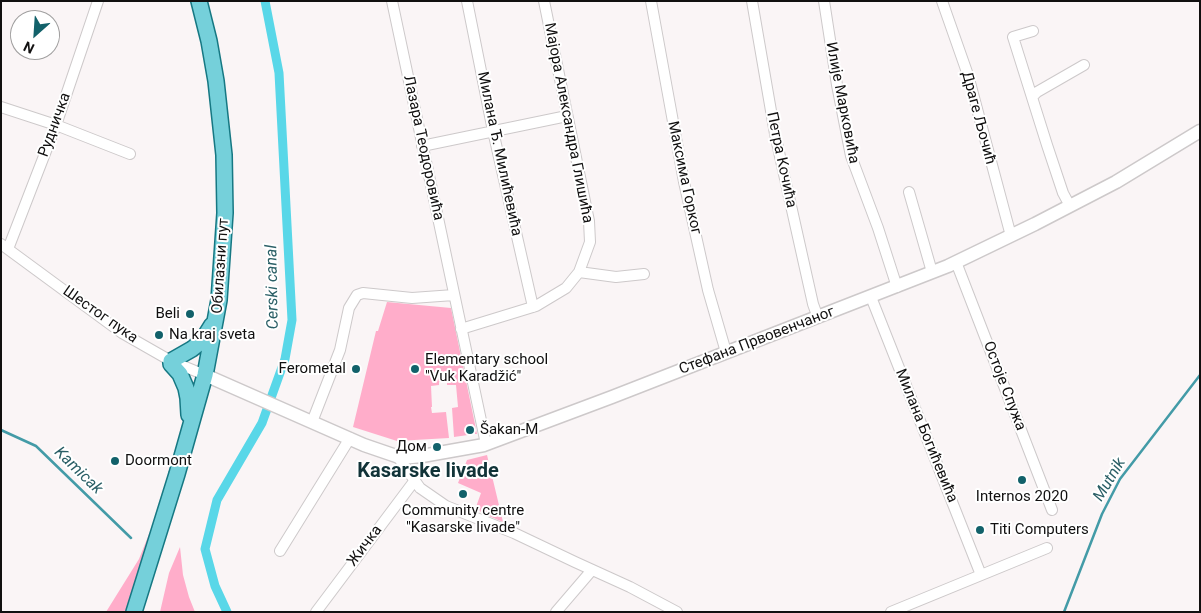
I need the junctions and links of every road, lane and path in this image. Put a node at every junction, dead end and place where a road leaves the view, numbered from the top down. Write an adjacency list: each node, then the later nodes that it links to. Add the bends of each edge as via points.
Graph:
1 (98, 1): 15 (street, Рудничка)
2 (199, 1): 32 (main road, Обилазни пут, via 216,81 224,155 224,247)
3 (392, 1): 18 (street, Лазара Теодоровића)
4 (467, 1): 16 (street, Милана Ђ. Милићевића)
5 (544, 1): 14 (street, Мајора Александра Глишића)
6 (651, 1): 35 (street, Максима Горког, via 684,182 710,298)
7 (752, 1): 33 (street, Петра Кочића, via 775,134)
8 (824, 1): 28 (street, Илије Марковића, via 850,156)
9 (942, 1): 22 (street, Драге Љочић, via 968,75)
10 (1033, 31): 12 (street, via 1014,37)
11 (1084, 65): 12 (street)
12 (1032, 97): 21 (street)
13 (1, 107): 15 (street)
14 (567, 116): 16 (street); 25 (street, Мајора Александра Глишића, via 589,221 590,242)
15 (56, 125): 19 (street); 23 (street, Рудничка)
16 (493, 131): 18 (street); 31 (street, Милана Ђ. Милићевића)
17 (1200, 131): 21 (street, Стефана Првовенчаног, via 1124,178)
18 (422, 146): 29 (street, Лазара Теодоровића)
19 (130, 154)
20 (909, 192): 26 (street)
21 (1070, 206): 22 (street, Стефана Првовенчаног)
22 (1011, 236): 24 (street, Стефана Првовенчаног)
23 (5, 246): 36 (street, Шестог пука, via 114,327)
24 (956, 262): 26 (street, Стефана Првовенчаног); 44 (street, Остоје Спужа)
25 (579, 272): 27 (street, via 616,278); 31 (street, via 566,288)
26 (932, 272): 28 (street, Стефана Првовенчаног)
27 (644, 274)
28 (897, 287): 30 (street, Стефана Првовенчаног)
29 (454, 295): 34 (street, Лазара Теодоровића); 38 (street, via 412,298 357,295 349,308 340,350)
30 (871, 297): 33 (street, Стефана Првовенчаног); 48 (street, Милана Богићевића)
31 (533, 307): 34 (street)
32 (217, 316): 36 (main road, via 196,347); 37 (main road, Обилазни пут)
33 (818, 318): 35 (street, Стефана Првовенчаног)
34 (461, 329): 41 (street, Лазара Теодоровића)
35 (726, 352): 41 (street, Стефана Првовенчаног)
36 (171, 361): 37 (street, Шестог пука); 39 (main road, via 186,388)
37 (205, 375): 38 (street, Стефана Првовенчаног); 39 (main road, Обилазни пут)
38 (312, 422): 40 (street, Стефана Првовенчаног)
39 (191, 424): 49 (main road, Обилазни пут)
40 (350, 438): 42 (street, Стефана Првовенчаног); 46 (street)
41 (486, 444): 42 (street, Стефана Првовенчаног)
42 (398, 457): 43 (street)
43 (415, 480): 47 (street, via 446,506); 50 (street, Жичка)
44 (1052, 510)
45 (1047, 548): 48 (street)
46 (280, 550)
47 (592, 570): 51 (street); 52 (street)
48 (980, 575): 53 (street)
49 (134, 612)
50 (316, 612)
51 (556, 612)
52 (676, 612)
53 (891, 612)

